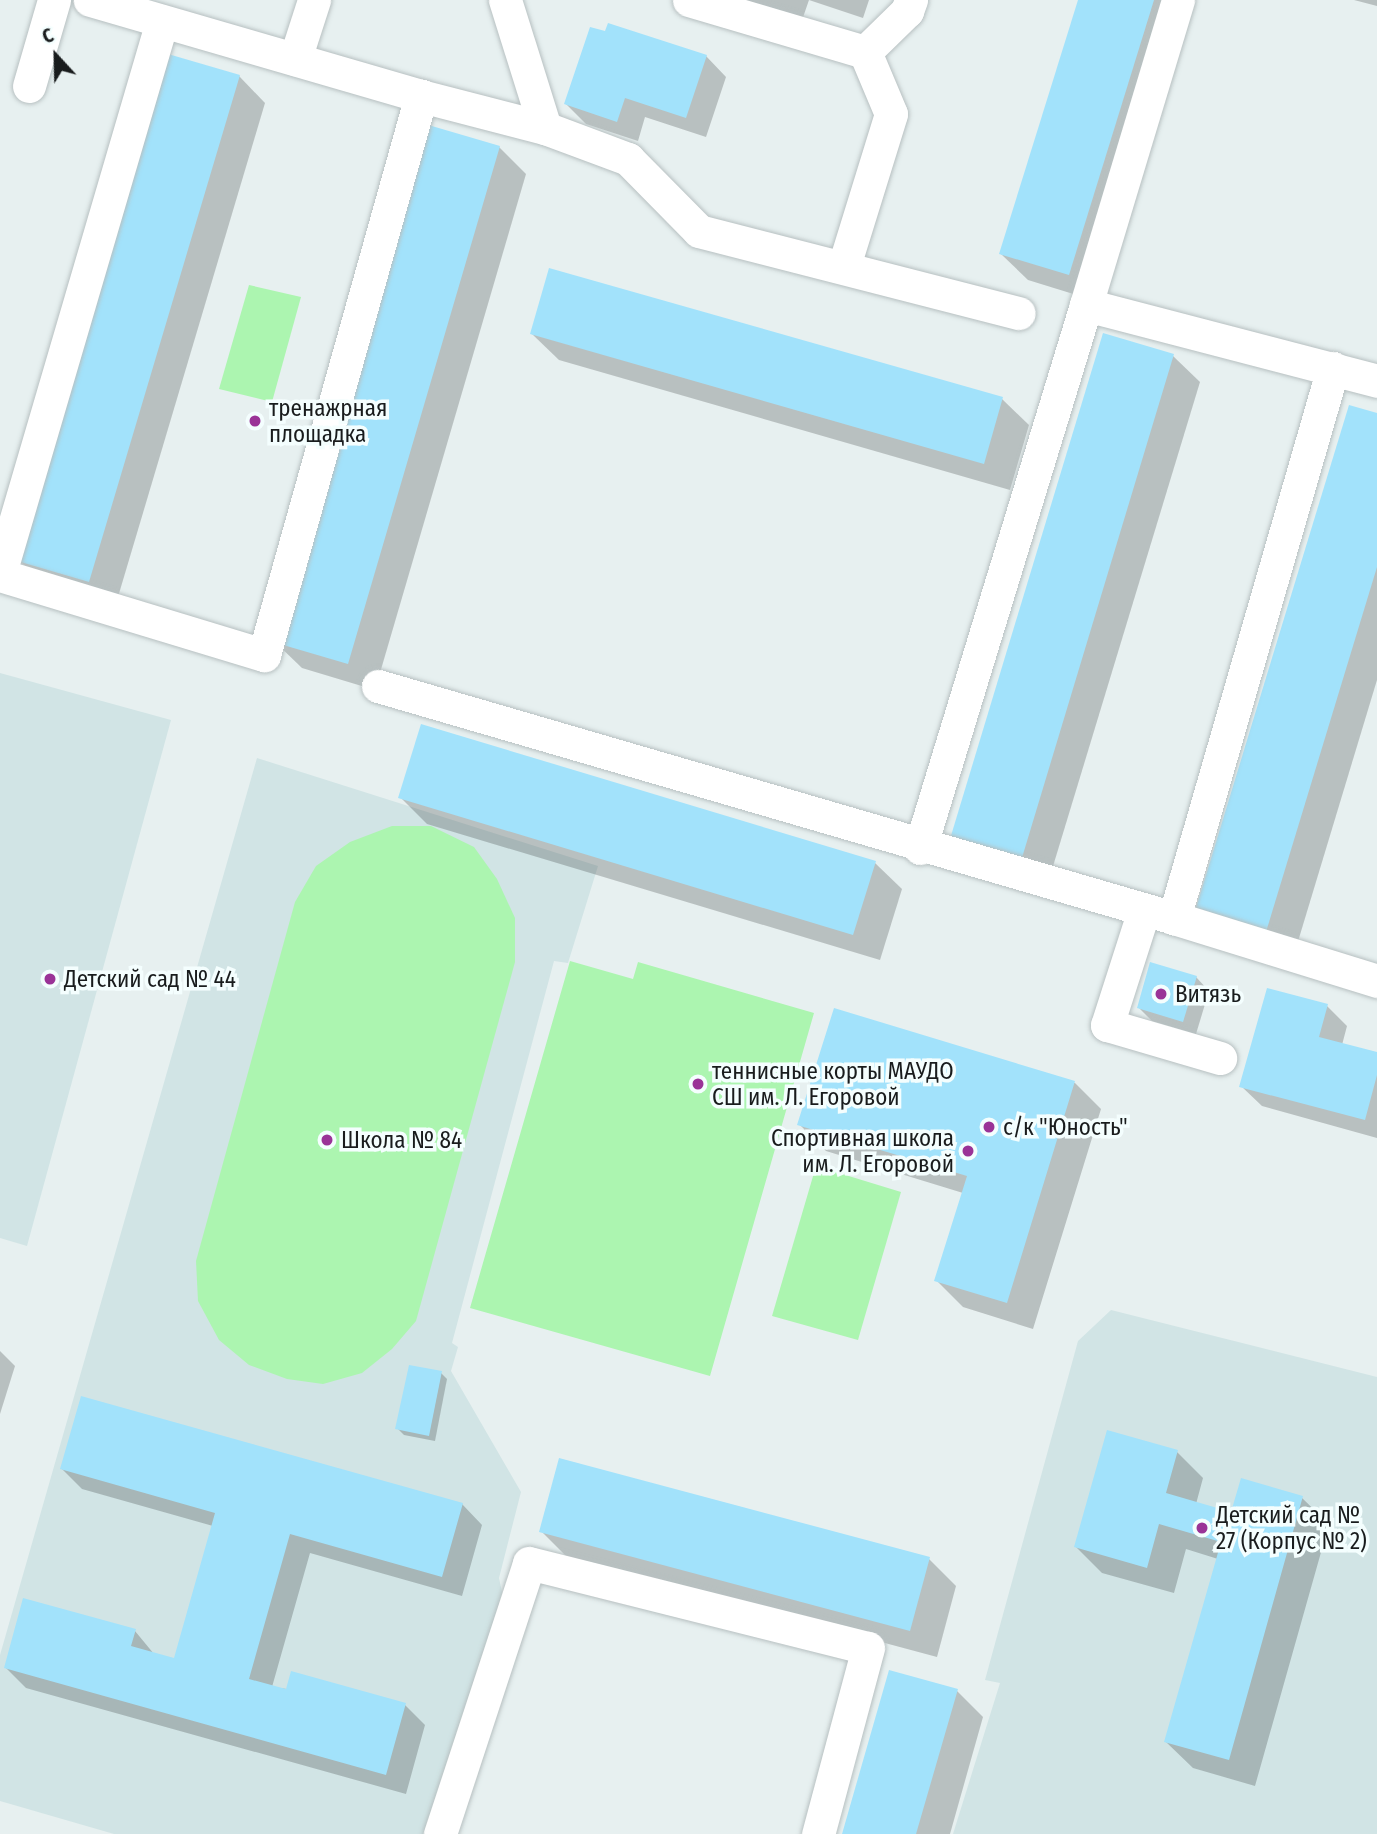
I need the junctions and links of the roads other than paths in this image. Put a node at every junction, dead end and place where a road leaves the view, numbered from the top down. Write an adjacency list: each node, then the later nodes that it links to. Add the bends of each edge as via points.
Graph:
1 (54, 0): 11 (lane)
2 (90, 0): 8 (lane)
3 (314, 0): 10 (lane)
4 (505, 0): 13 (lane)
5 (690, 0): 9 (lane)
6 (911, 0): 9 (lane, via 907,11)
7 (1178, 0): 15 (lane)
8 (162, 21): 10 (lane); 19 (lane)
9 (865, 52): 14 (lane, via 891,114)
10 (295, 60): 12 (lane)
11 (29, 86)
12 (421, 96): 13 (lane); 19 (lane, via 264,655)
13 (545, 128): 14 (lane, via 628,159 699,231)
14 (844, 266): 16 (lane)
15 (1086, 305): 17 (lane); 21 (lane)
16 (1019, 313)
17 (1333, 368): 18 (lane); 22 (lane)
18 (1377, 381)
19 (0, 574)
20 (378, 687): 21 (lane)
21 (920, 848): 22 (lane)
22 (1159, 914): 23 (lane); 24 (lane, via 1107,1026)
23 (1377, 981)
24 (1220, 1058)
25 (440, 1834): 26 (lane, via 529,1563 868,1648)
26 (818, 1834)

